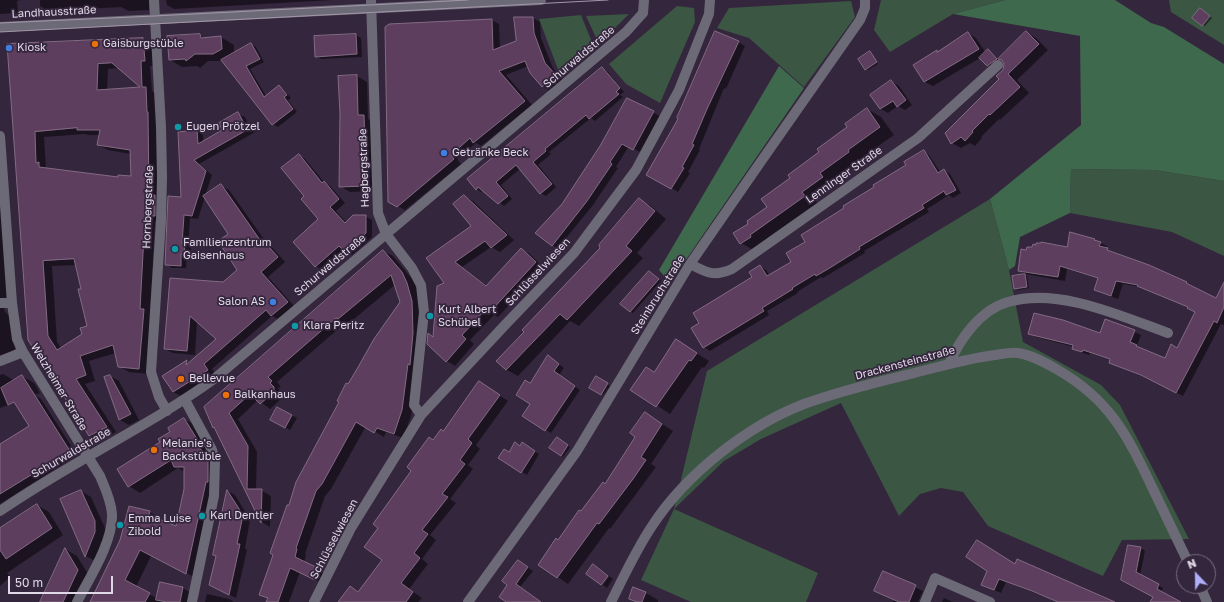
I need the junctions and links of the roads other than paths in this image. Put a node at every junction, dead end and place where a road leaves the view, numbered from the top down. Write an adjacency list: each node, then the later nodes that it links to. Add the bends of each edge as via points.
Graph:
1 (154, 0): 7 (street, Hornbergstraße)
2 (540, 0): 6 (street, Landhausstraße)
3 (644, 0): 11 (street, Schurwaldstraße, via 643,13 626,32)
4 (710, 0): 21 (street, Schlüsselwiesen, via 709,14 679,90 636,170 574,253)
5 (865, 0): 12 (street, Steinbruchstraße, via 860,20)
6 (372, 4): 7 (street, Landhausstraße); 11 (street, Hagbergstraße, via 378,213)
7 (155, 20): 8 (street, Landhausstraße); 20 (street, Hornbergstraße, via 162,177 151,372 158,397)
8 (0, 27)
9 (998, 65): 12 (street, Lenninger Straße, via 918,138 732,269 720,274 704,272)
10 (0, 136): 13 (street, Welzheimer Straße)
11 (386, 234): 19 (street, Schurwaldstraße, via 247,352); 21 (street, Hagbergstraße, via 412,268 421,285 424,312 414,405)
12 (690, 264): 28 (street, Steinbruchstraße, via 577,451)
13 (12, 302): 14 (street); 16 (street, Welzheimer Straße, via 17,339)
14 (0, 303)
15 (1168, 333): 18 (street, via 1092,306 1046,298 1027,298 1008,302 977,322 957,346)
16 (23, 352): 17 (street); 22 (street, Welzheimer Straße)
17 (0, 361)
18 (949, 364): 24 (street, Drackensteinstraße, via 974,357 1018,353 1039,360 1078,383 1109,411 1122,428); 29 (street, Drackensteinstraße, via 810,402 774,418 723,450 670,502 653,525)
19 (185, 400): 20 (street, Schurwaldstraße); 26 (street, via 215,460 214,496)
20 (167, 411): 22 (street, Schurwaldstraße)
21 (421, 415): 27 (street, Schlüsselwiesen, via 351,528)
22 (88, 458): 23 (street, Schurwaldstraße, via 30,490); 25 (street, via 100,476 109,497 112,515 109,534 100,557)
23 (0, 511)
24 (1184, 554)
25 (77, 602)
26 (192, 602)
27 (314, 602)
28 (468, 602)
29 (611, 602)
30 (925, 602): 31 (street, via 935,578)
31 (990, 602)

